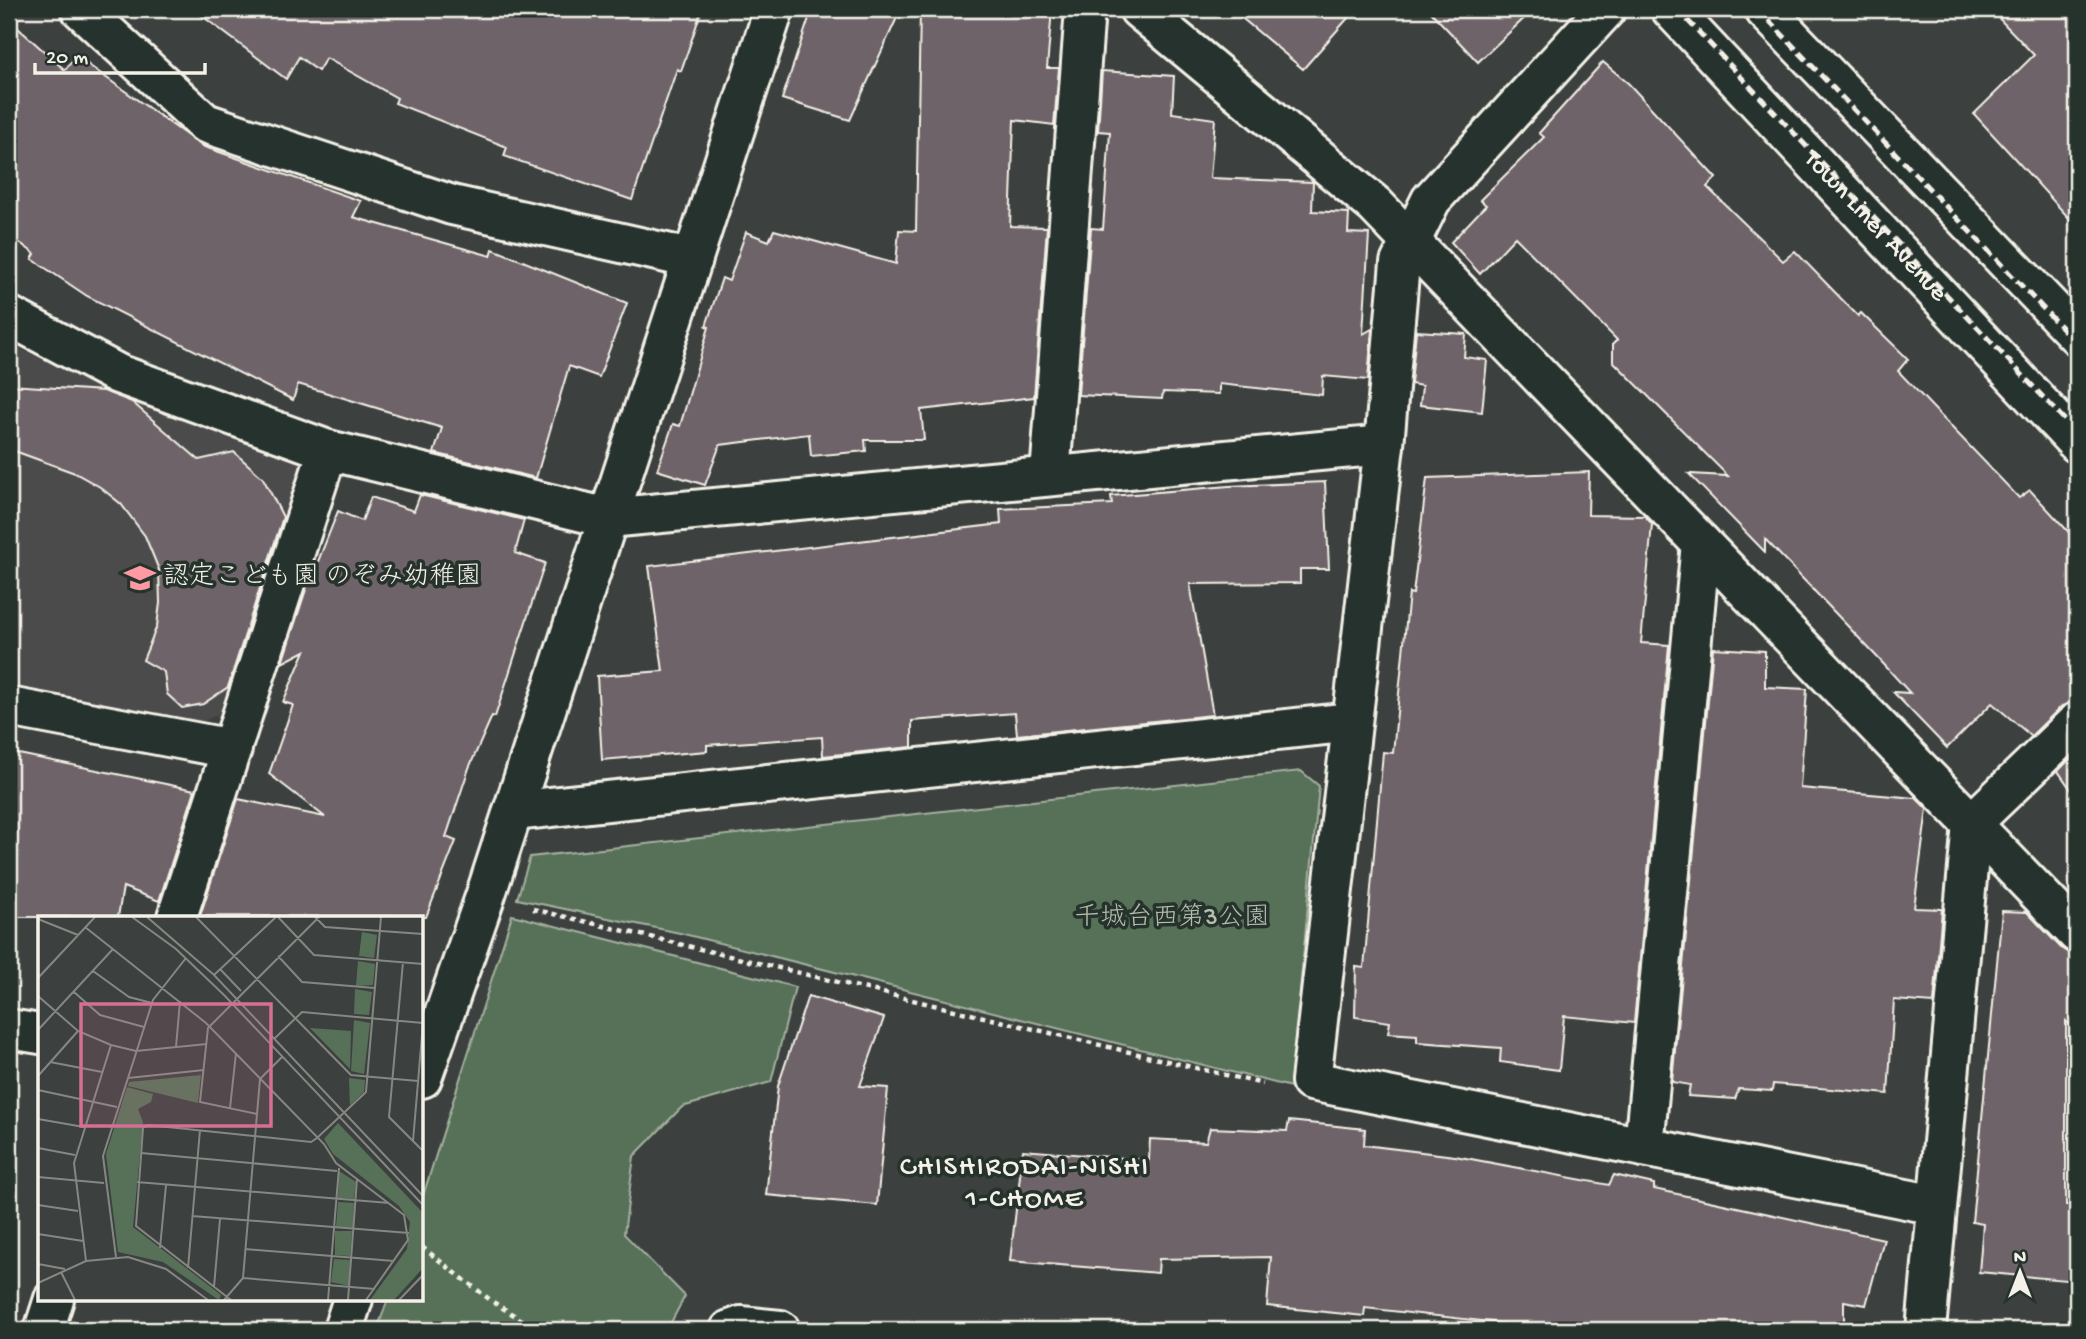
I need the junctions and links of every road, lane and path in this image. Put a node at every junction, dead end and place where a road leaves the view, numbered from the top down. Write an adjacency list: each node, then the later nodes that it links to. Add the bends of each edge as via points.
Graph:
1 (81, 9): 9 (street, via 205,122 452,205)
2 (774, 9): 9 (street)
3 (1085, 9): 15 (street)
4 (1139, 9): 8 (street, via 1375,205)
5 (1606, 9): 8 (street, via 1431,200)
6 (1671, 9): 12 (street, Town Liner Avenue)
7 (1764, 9): 11 (street)
8 (1410, 242): 13 (street, via 1400,263); 17 (street)
9 (692, 259): 16 (street)
10 (9, 316): 14 (street, via 118,374)
11 (2077, 335)
12 (2077, 443)
13 (1384, 444): 15 (street); 19 (street)
14 (328, 450): 16 (street); 21 (street)
15 (1050, 476): 16 (street)
16 (608, 518): 22 (street)
17 (1701, 543): 23 (street); 31 (street)
18 (9, 707): 21 (street)
19 (1352, 722): 22 (street); 30 (street)
20 (2077, 722): 23 (street)
21 (232, 749): 25 (street)
22 (513, 811): 24 (street)
23 (1972, 823): 26 (street); 32 (street)
24 (485, 897): 29 (street); 30 (path, via 1288,1089)
25 (177, 916)
26 (2077, 933)
27 (9, 1029): 28 (street)
28 (38, 1034)
29 (424, 1072)
30 (1311, 1081): 31 (street)
31 (1644, 1147): 32 (street)
32 (1936, 1205): 41 (street)
33 (424, 1249): 38 (path)
34 (54, 1300): 36 (street)
35 (353, 1300): 37 (street)
36 (44, 1330)
37 (344, 1330)
38 (538, 1330)
39 (730, 1330): 40 (street, via 741,1326)
40 (780, 1330)
41 (1926, 1330)

